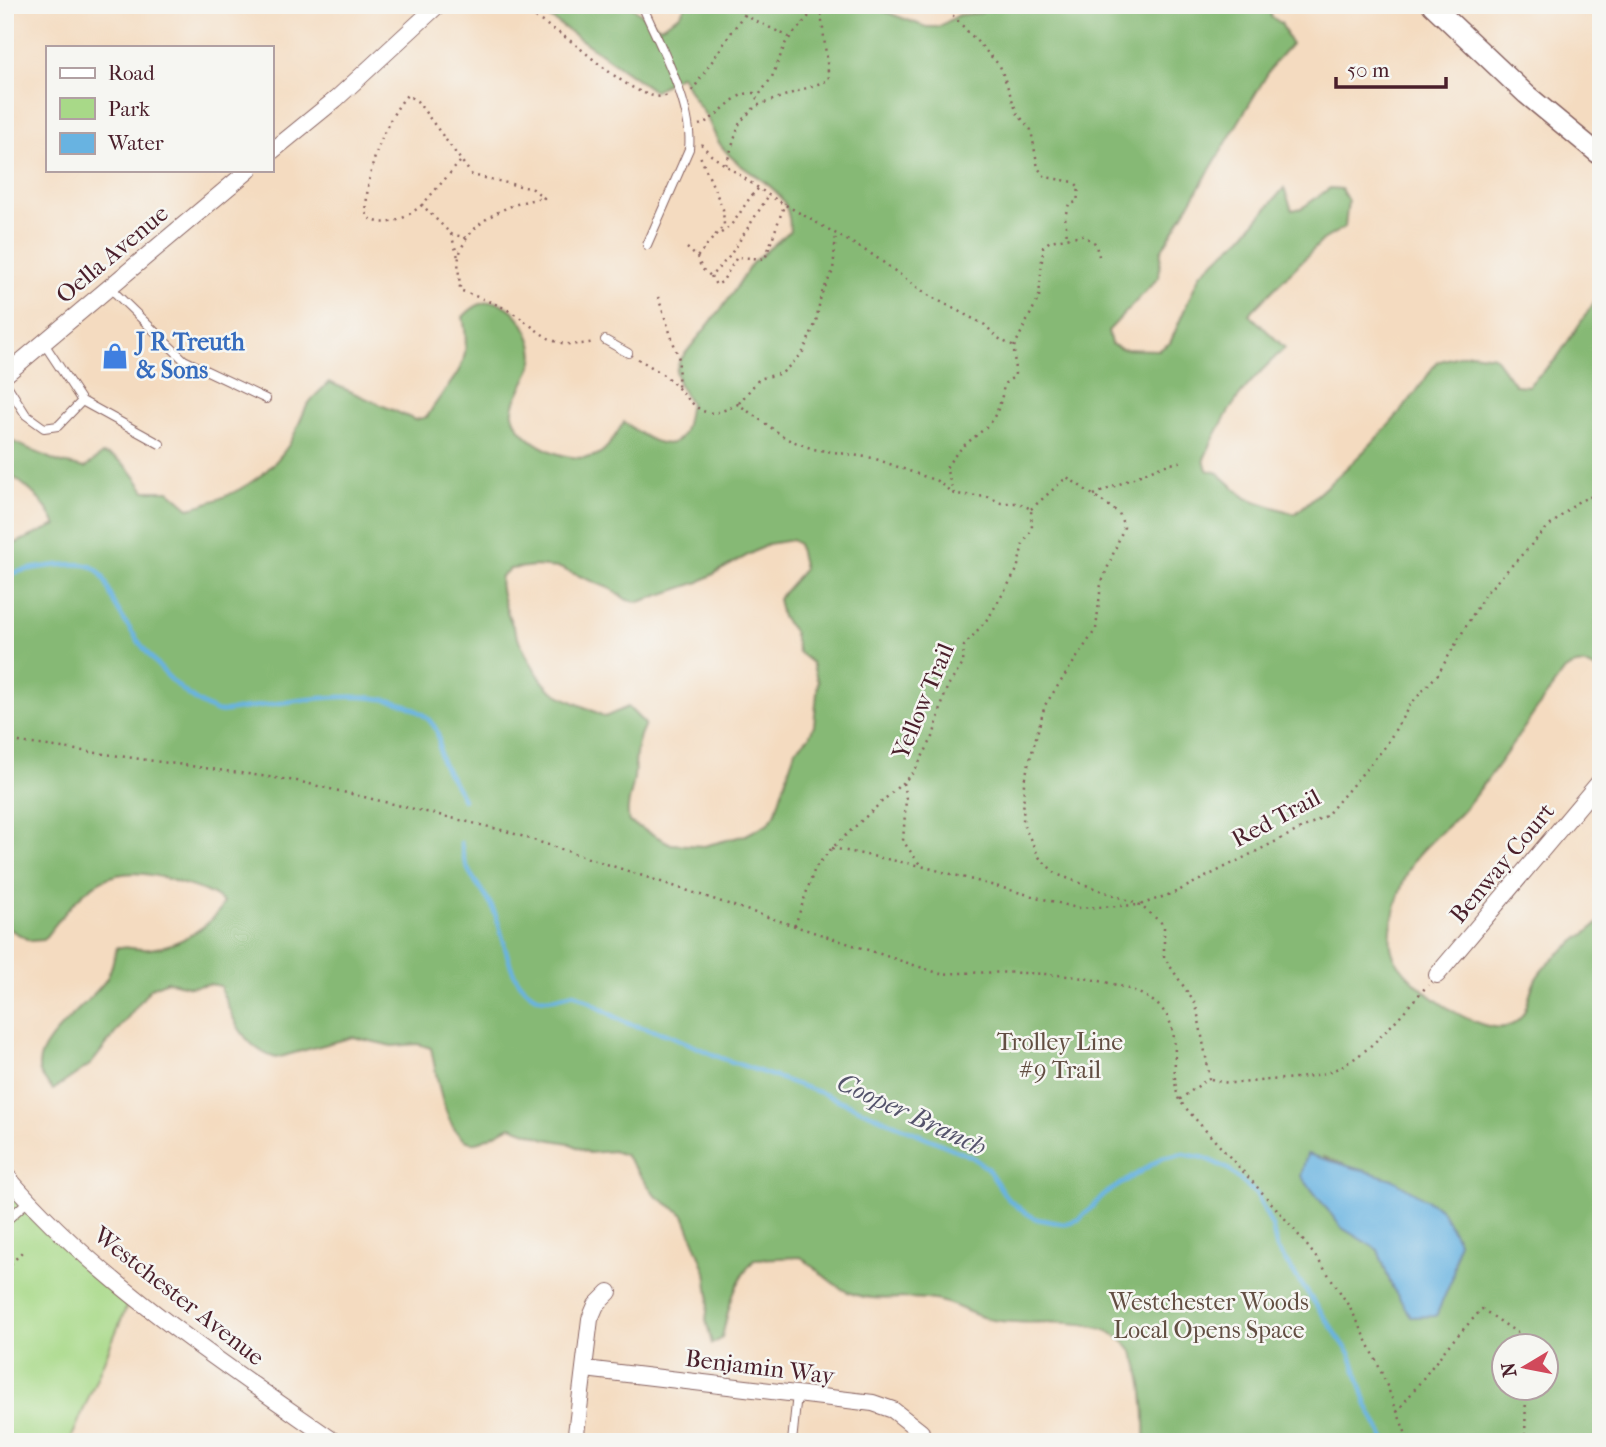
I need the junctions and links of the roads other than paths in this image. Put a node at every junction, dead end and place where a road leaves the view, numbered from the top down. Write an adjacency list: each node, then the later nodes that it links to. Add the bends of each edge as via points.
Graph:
1 (438, 5): 4 (street)
2 (642, 5): 7 (lane, via 690,130 689,149)
3 (1432, 5): 5 (street)
4 (273, 150)
5 (1601, 156)
6 (247, 172): 8 (street, Oella Avenue)
7 (647, 245)
8 (108, 286): 10 (street, Oella Avenue); 14 (lane, via 184,360)
9 (605, 340): 11 (lane)
10 (43, 342): 12 (street, Oella Avenue); 15 (lane)
11 (628, 353)
12 (5, 374)
13 (5, 382): 15 (lane, via 26,415 44,428 58,426)
14 (266, 399)
15 (82, 401): 16 (lane)
16 (160, 444)
17 (1601, 780): 18 (street, Benway Court)
18 (1437, 975)
19 (5, 1174): 20 (street, Westchester Avenue)
20 (28, 1201): 21 (lane); 26 (street, Westchester Avenue, via 150,1307)
21 (5, 1222)
22 (609, 1292): 23 (street, via 590,1319)
23 (585, 1370): 24 (street, Benjamin Way); 27 (street)
24 (797, 1394): 25 (street, Benjamin Way, via 873,1403 893,1410); 28 (lane)
25 (921, 1432)
26 (335, 1442)
27 (575, 1442)
28 (792, 1442)

